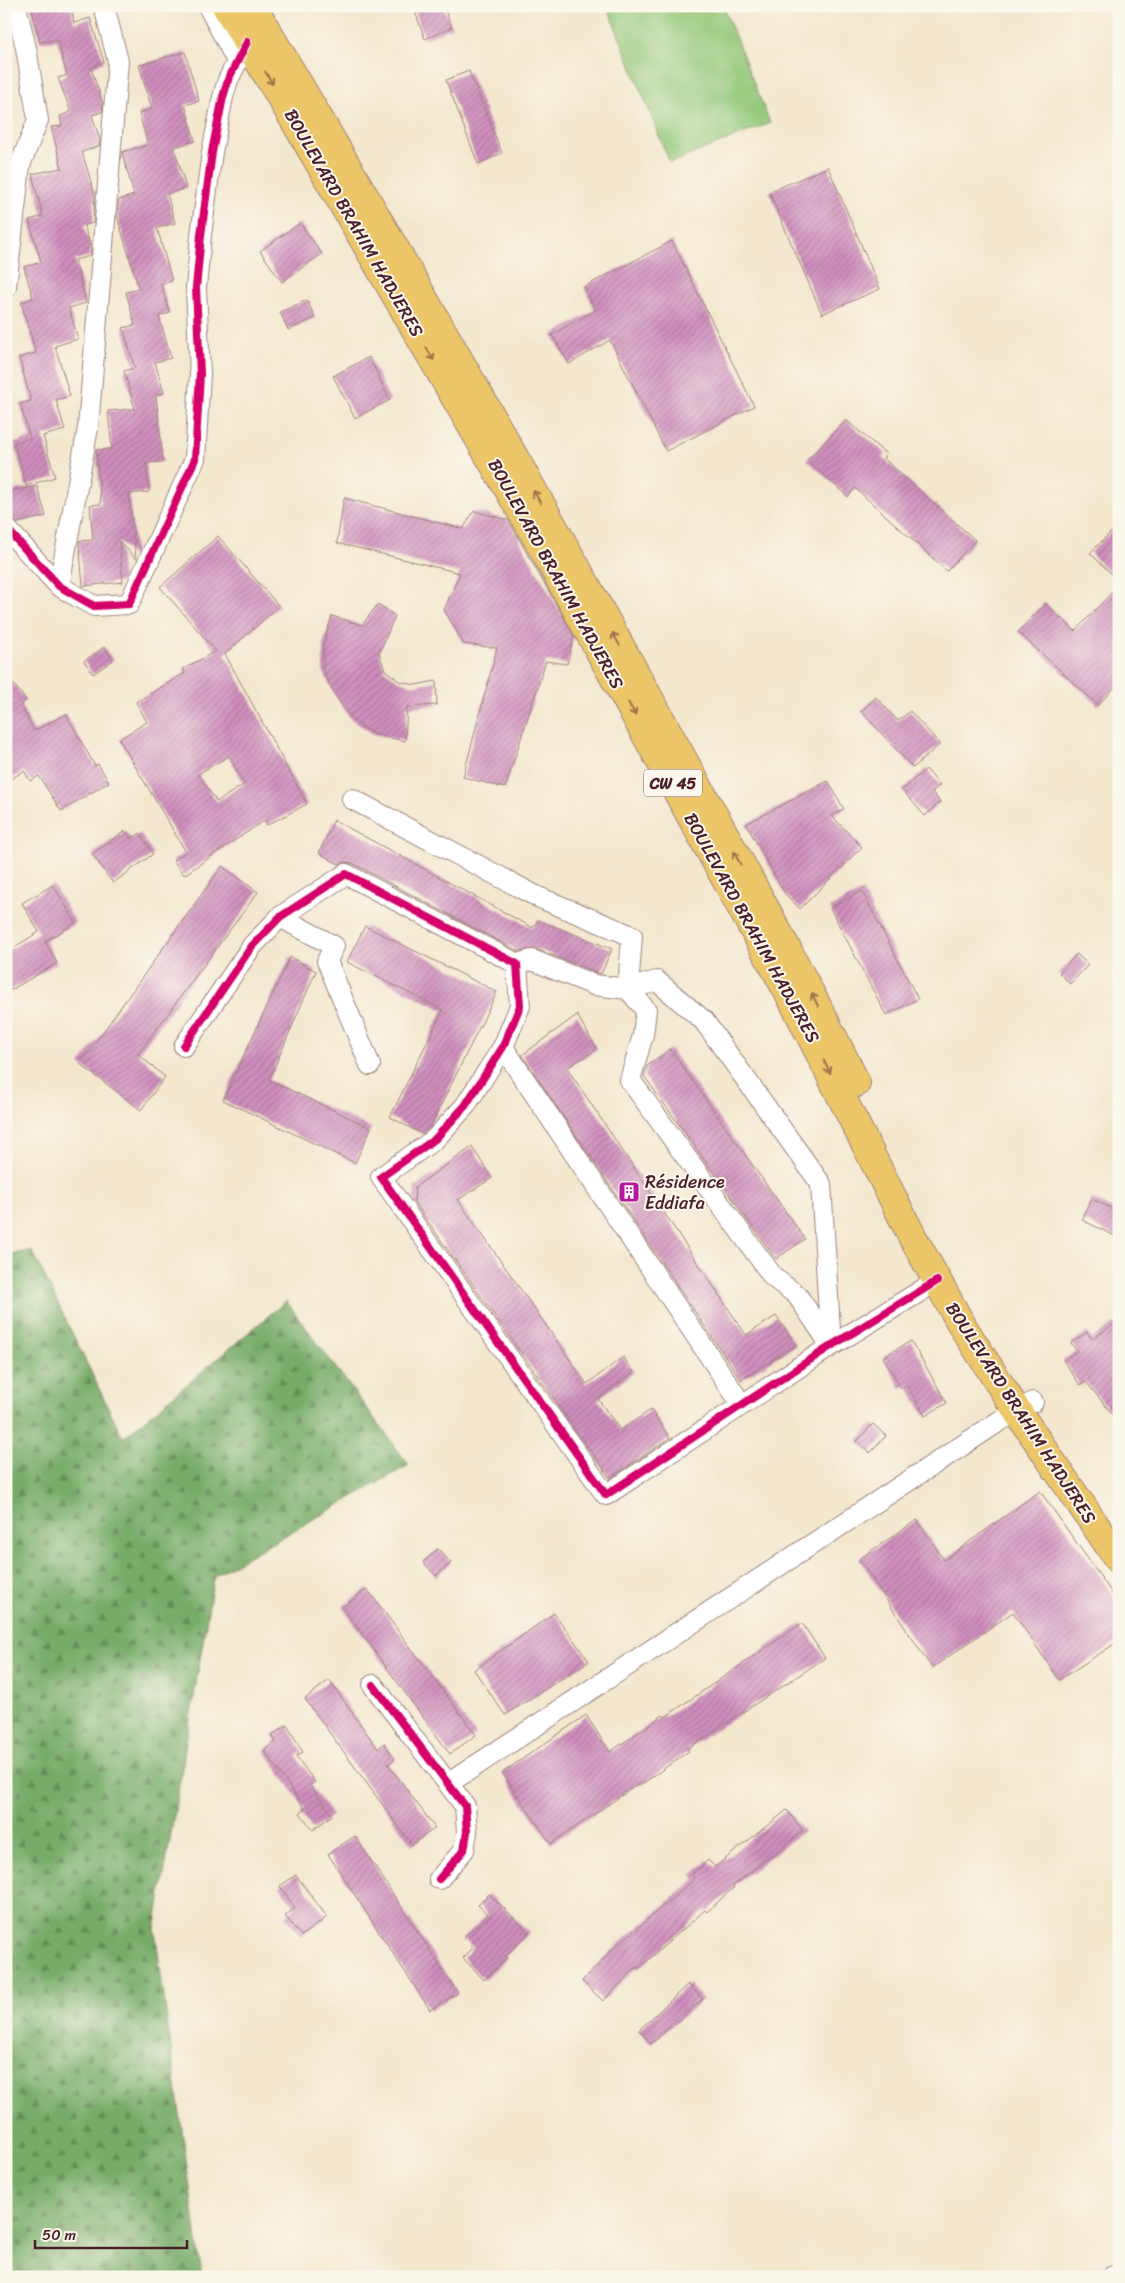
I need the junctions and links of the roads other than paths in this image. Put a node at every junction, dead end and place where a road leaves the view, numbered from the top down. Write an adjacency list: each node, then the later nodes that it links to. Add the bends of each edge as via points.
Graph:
1 (16, 6): 4 (street, via 38,120 20,165)
2 (104, 6): 6 (street, via 118,61 88,428)
3 (234, 20): 6 (street, via 212,152 196,288 200,374 195,459 129,604 94,606); 14 (main road, BOULEVARD BRAHIM HADJERES / CW 45, one-way to 14, via 551,562 792,999); 17 (main road, one-way to 3, via 1004,1360 951,1271 812,994 562,541)
4 (6, 288)
5 (6, 528): 6 (street)
6 (59, 586)
7 (352, 799): 10 (street, via 538,897 632,936)
8 (280, 917): 9 (street, via 346,874); 11 (street, via 252,946); 13 (street, via 334,946 327,961)
9 (518, 964): 10 (street, via 532,960 594,985); 12 (street, via 520,1006)
10 (628, 989): 15 (street, via 646,1010 643,1036 630,1080 774,1278 796,1295); 15 (street, via 657,981 704,1021 821,1184)
11 (184, 1046)
12 (503, 1047): 16 (street); 16 (street, via 465,1106 435,1139 381,1176 606,1495)
13 (370, 1065)
14 (937, 1281): 15 (street); 17 (main road, BOULEVARD BRAHIM HADJERES / CW 45, via 977,1350)
15 (831, 1346): 16 (street)
16 (742, 1406)
17 (1025, 1406): 18 (main road); 19 (main road, BOULEVARD BRAHIM HADJERES / CW 45); 21 (street)
18 (1119, 1526)
19 (1119, 1560)
20 (374, 1685): 21 (street)
21 (449, 1783): 22 (street, via 465,1806 467,1832 464,1850)
22 (440, 1879)
23 (1119, 2274): 24 (street)
24 (1111, 2277)

